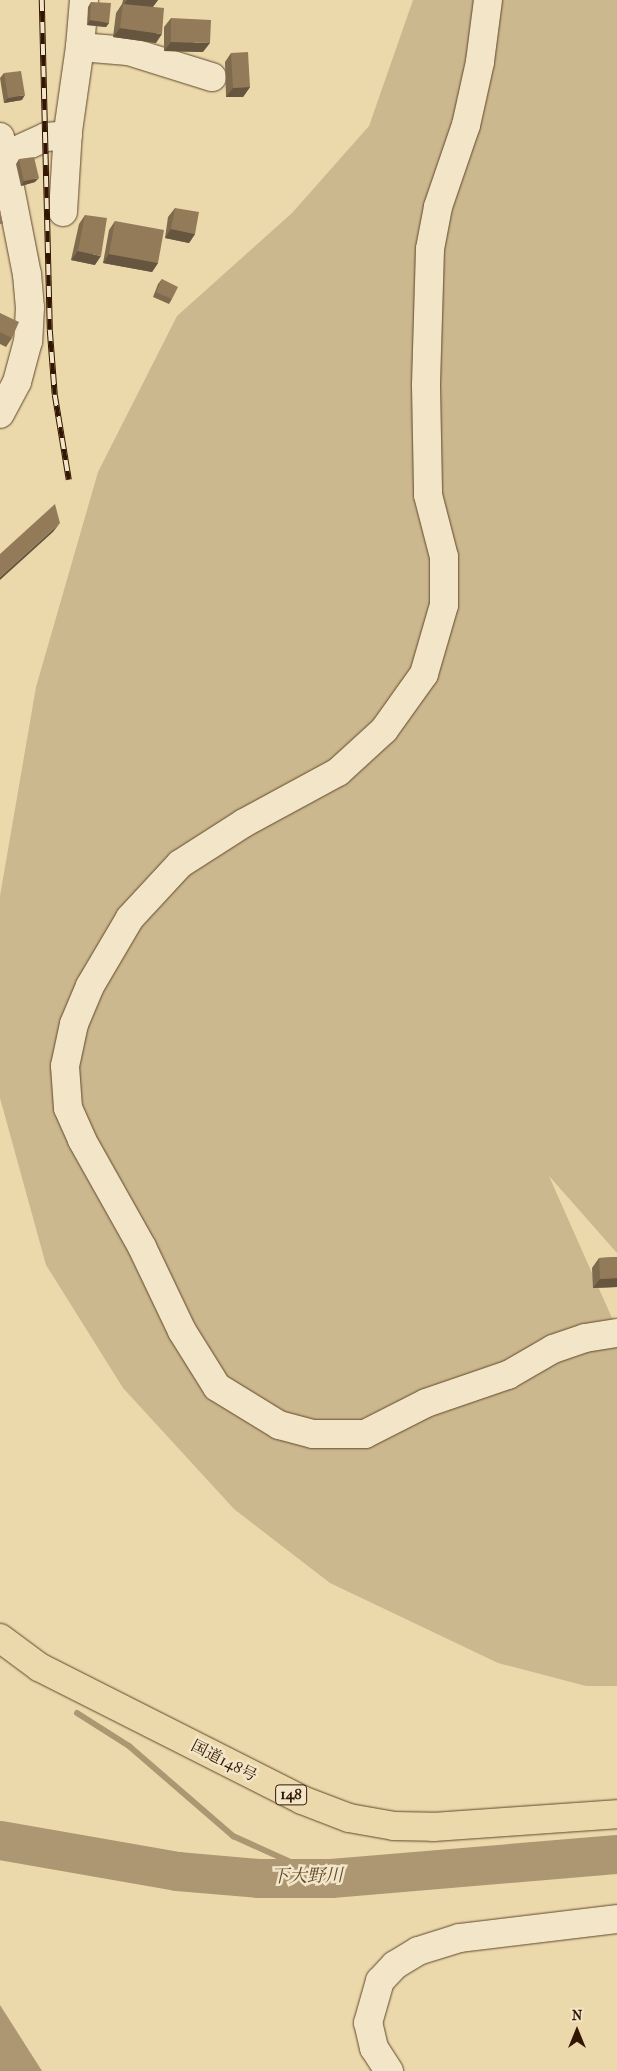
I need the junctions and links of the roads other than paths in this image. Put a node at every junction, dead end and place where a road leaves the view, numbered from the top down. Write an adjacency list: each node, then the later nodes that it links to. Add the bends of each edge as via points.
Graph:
1 (84, 0): 3 (street)
2 (488, 0): 9 (street, via 480,62 466,125 438,207 430,250 426,386 428,494 444,557 444,605 424,674 384,730 338,772 244,823 180,864 130,918 90,986 74,1024 65,1066 68,1108 82,1140 142,1246 182,1331 217,1387 279,1426 313,1434 365,1434 426,1403 508,1376 553,1349 585,1338)
3 (80, 47): 4 (street, via 128,50); 5 (street)
4 (212, 77)
5 (68, 135): 6 (street); 7 (street)
6 (2, 146): 8 (street, via 27,274 30,307 28,341 17,382)
7 (63, 212)
8 (0, 414)
9 (617, 1333)
10 (0, 1638): 11 (highway, 国道148号 / 148, via 39,1667 302,1800 349,1818 394,1826 433,1827)
11 (617, 1814)
12 (617, 1919): 13 (street, via 460,1938 418,1951 395,1965 380,1981 368,2023 374,2048)
13 (389, 2071)

